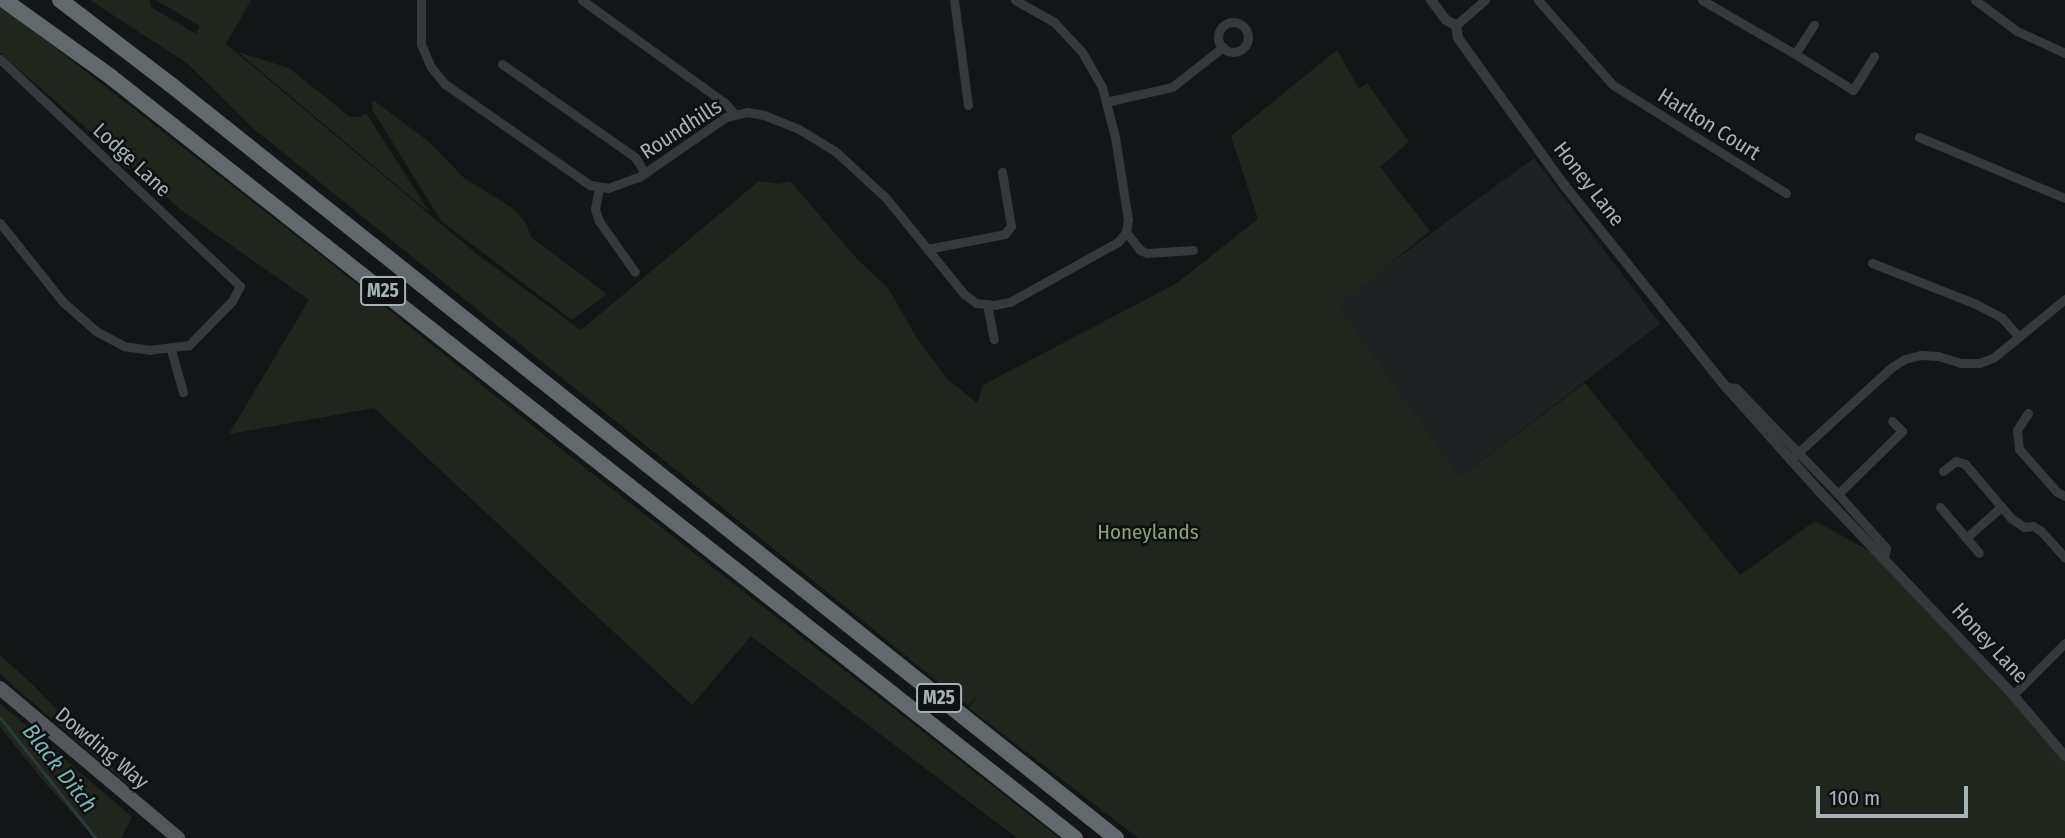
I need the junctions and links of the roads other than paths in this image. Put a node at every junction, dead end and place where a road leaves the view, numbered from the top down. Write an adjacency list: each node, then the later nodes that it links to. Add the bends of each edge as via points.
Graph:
1 (4, 0): 58 (highway, M25, via 111,77)
2 (60, 0): 59 (highway, M25)
3 (421, 0): 26 (street, via 421,44 445,84)
4 (582, 0): 22 (street)
5 (954, 0): 21 (street)
6 (1015, 0): 20 (street, via 1054,22 1082,52)
7 (1431, 0): 13 (street, Honey Lane, via 1446,20)
8 (1486, 0): 13 (street)
9 (1538, 0): 27 (street, Harlton Court, via 1613,85)
10 (1702, 0): 16 (street)
11 (1975, 0): 15 (street, via 2017,31)
12 (1814, 24): 16 (street)
13 (1456, 25): 43 (street, Honey Lane, via 1458,38 1509,110 1726,387)
14 (1223, 47): 20 (street, via 1172,87)
15 (2065, 52)
16 (1795, 54): 17 (street, via 1853,90)
17 (1874, 56)
18 (0, 59): 39 (street, Lodge Lane, via 240,286 232,301 189,345)
19 (502, 64): 25 (street, via 635,157)
20 (1106, 102): 30 (street, via 1122,179)
21 (968, 105)
22 (735, 114): 25 (street, Roundhills); 31 (street, Roundhills, via 764,115 835,150 886,198)
23 (1919, 137): 28 (street)
24 (1002, 172): 31 (street, via 1011,226 1005,234)
25 (645, 173): 26 (street, Roundhills, via 620,186)
26 (599, 188): 34 (street, via 595,209 599,221)
27 (1786, 193)
28 (2065, 198)
29 (0, 223): 39 (street, via 64,302 96,331 124,346)
30 (1126, 232): 32 (street, via 1147,253); 36 (street, via 1118,242 1010,302)
31 (927, 249): 36 (street, Roundhills, via 964,294)
32 (1193, 250)
33 (1872, 263): 37 (street, via 1976,304 2002,318)
34 (635, 272)
35 (2065, 299): 37 (street)
36 (987, 304): 38 (street)
37 (2019, 337): 43 (street, via 1979,363 1929,355 1905,359)
38 (994, 339)
39 (171, 350): 40 (street)
40 (183, 392)
41 (2028, 412): 46 (street, via 2017,430 2019,449)
42 (1892, 421): 45 (street, via 1902,431)
43 (1793, 456): 45 (street, Honey Lane); 52 (street, Honey Lane)
44 (1943, 471): 48 (street, via 1956,461 1965,464)
45 (1838, 494): 52 (street, Honey Lane, via 1885,548)
46 (2065, 496)
47 (1940, 507): 49 (street)
48 (2001, 507): 49 (street); 51 (street, via 2024,527 2041,531)
49 (1966, 538): 50 (street)
50 (1979, 553)
51 (2065, 558)
52 (1884, 559): 55 (street, Honey Lane)
53 (2065, 643): 55 (street)
54 (0, 688): 57 (main road, Dowding Way)
55 (2013, 695): 56 (street, Honey Lane)
56 (2065, 756)
57 (178, 838)
58 (1075, 838)
59 (1116, 838)

